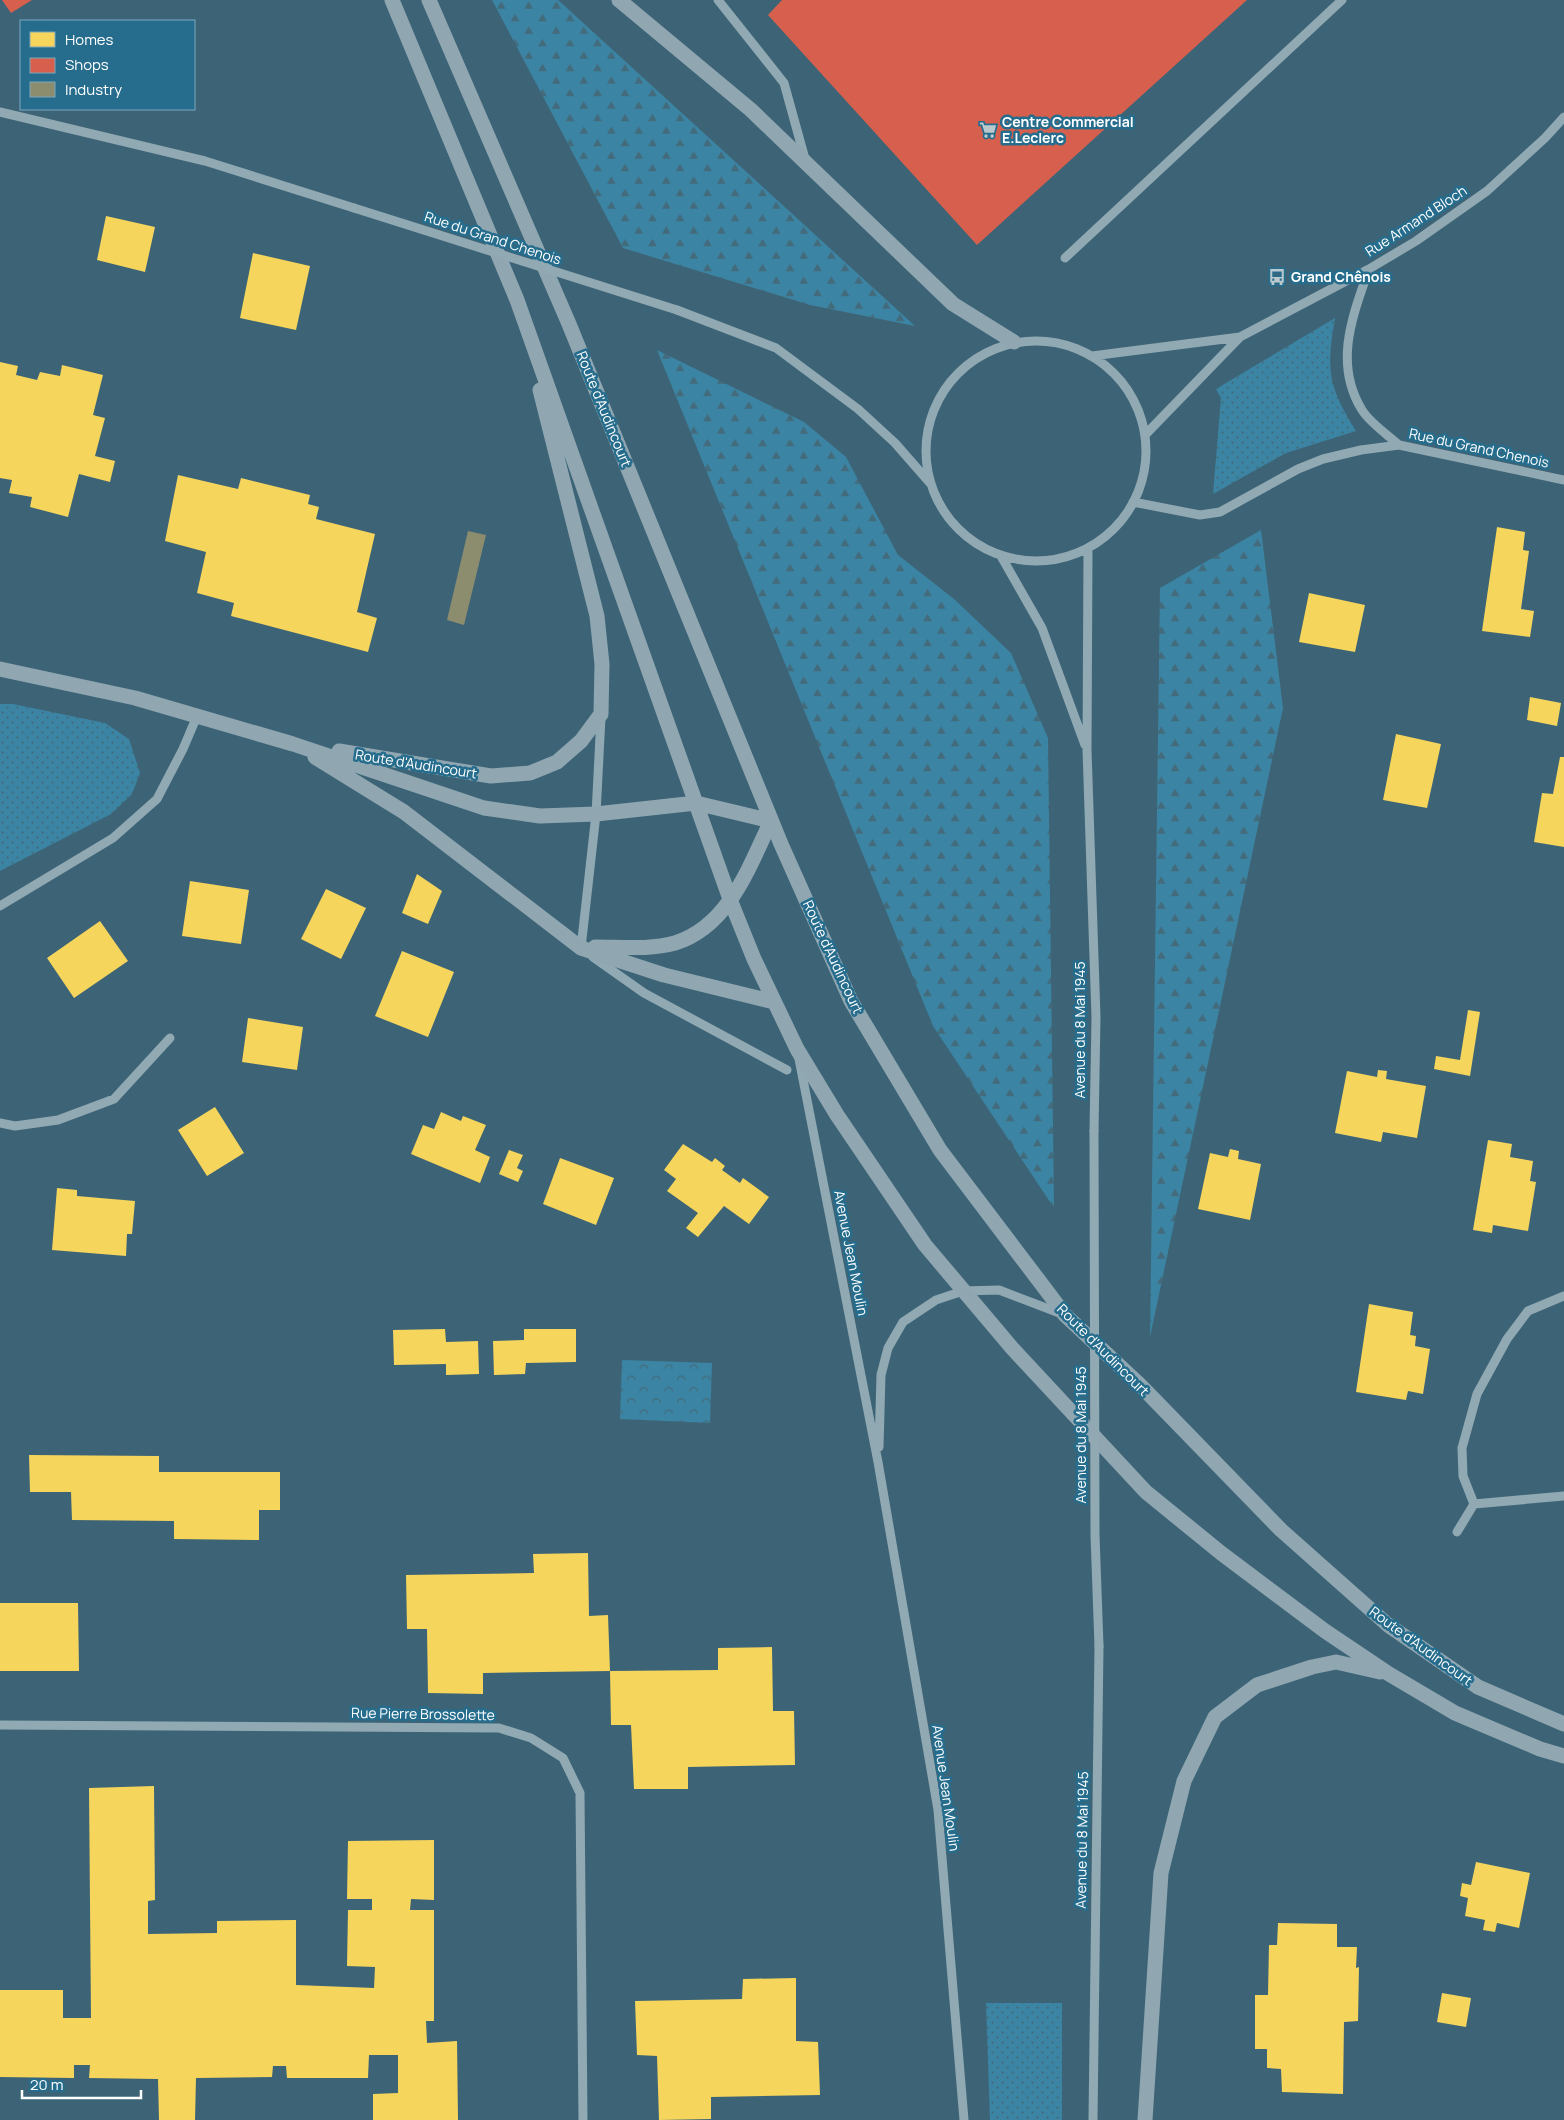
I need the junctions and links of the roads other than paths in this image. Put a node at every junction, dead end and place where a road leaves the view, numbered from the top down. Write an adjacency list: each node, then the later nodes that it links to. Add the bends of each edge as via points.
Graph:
1 (392, 0): 11 (main road)
2 (429, 0): 29 (main road, Route d'Audincourt, via 569,324)
3 (619, 0): 8 (main road, via 751,110)
4 (718, 0): 8 (street, via 784,83)
5 (1342, 0): 9 (street)
6 (1, 112): 18 (street, Rue du Grand Chenois, bridge, via 205,161 677,310 776,348 858,409 895,443)
7 (1564, 117): 10 (street, Rue Armand Bloch, via 1546,138 1487,191)
8 (807, 164): 13 (main road, via 953,304)
9 (1065, 258)
10 (1370, 269): 12 (street, Rue Armand Bloch); 16 (street, via 1350,323 1347,360 1350,382 1362,411)
11 (517, 300): 23 (main road, via 598,616 602,664); 27 (main road)
12 (1240, 338): 14 (street, Rue Armand Bloch); 15 (street, Rue Armand Bloch)
13 (1014, 342): 14 (street, via 1041,340 1067,344); 18 (street, via 979,356 949,381 931,414 925,449)
14 (1092, 356): 15 (street, via 1118,376 1135,403)
15 (1145, 434): 19 (street, via 1144,469)
16 (1399, 445): 17 (street, Rue du Grand Chenois); 19 (street, Rue du Grand Chenois, via 1323,459 1298,469 1220,512 1200,515)
17 (1564, 480)
18 (930, 484): 21 (street, via 945,515 970,540)
19 (1133, 502): 20 (street, via 1114,528)
20 (1088, 548): 21 (street, via 1060,559 1031,562); 26 (street, Avenue du 8 Mai 1945)
21 (1001, 556): 26 (street, Avenue du 8 Mai 1945, via 1042,628)
22 (0, 669): 24 (main road, Route d'Audincourt, via 96,689)
23 (601, 714): 25 (main road, Route d'Audincourt, via 581,741 557,762 530,773 491,776); 28 (street)
24 (197, 716): 25 (main road, Route d'Audincourt); 31 (street, via 157,799 113,838)
25 (293, 744): 28 (main road, Route d'Audincourt, via 484,808 540,816); 32 (main road, Route d'Audincourt, via 404,812)
26 (1087, 750): 51 (street, Avenue du 8 Mai 1945, bridge, via 1096,1017 1095,1534 1099,1646)
27 (696, 803): 28 (main road, Route d'Audincourt); 29 (main road, Route d'Audincourt); 30 (main road)
28 (596, 814): 32 (street)
29 (771, 821): 30 (main road); 40 (main road, Route d'Audincourt, via 851,1001 940,1150)
30 (731, 902): 32 (main road, via 698,933 674,943 647,947); 33 (main road)
31 (0, 906)
32 (581, 948): 33 (main road, Route d'Audincourt, via 664,975); 36 (street, via 644,993)
33 (774, 1002): 35 (main road)
34 (170, 1038): 37 (street, via 114,1099 58,1120 15,1126)
35 (797, 1049): 38 (main road, via 837,1115 925,1245); 41 (street, Avenue Jean Moulin)
36 (788, 1070)
37 (0, 1124)
38 (963, 1291): 40 (street, Avenue Jean Moulin, via 999,1290); 41 (street, Avenue Jean Moulin, via 936,1300 903,1322 888,1348 881,1375); 45 (main road, via 1146,1492 1228,1559)
39 (1564, 1296): 43 (street, via 1528,1311 1507,1339 1477,1394 1462,1448 1463,1476)
40 (1065, 1315): 46 (main road, Route d'Audincourt, via 1141,1386 1281,1530 1388,1625 1478,1687)
41 (878, 1462): 50 (street, Avenue Jean Moulin, via 938,1810)
42 (1564, 1496): 43 (street)
43 (1474, 1504): 44 (street)
44 (1457, 1532)
45 (1389, 1674): 48 (main road, via 1455,1713); 52 (main road, via 1336,1662 1312,1667 1257,1685 1215,1717 1184,1781 1161,1873)
46 (1564, 1724)
47 (0, 1725): 49 (street, Rue Pierre Brossolette, via 499,1728 530,1738 563,1758 580,1794)
48 (1564, 1756)
49 (583, 2120)
50 (964, 2120)
51 (1093, 2120)
52 (1146, 2120)

